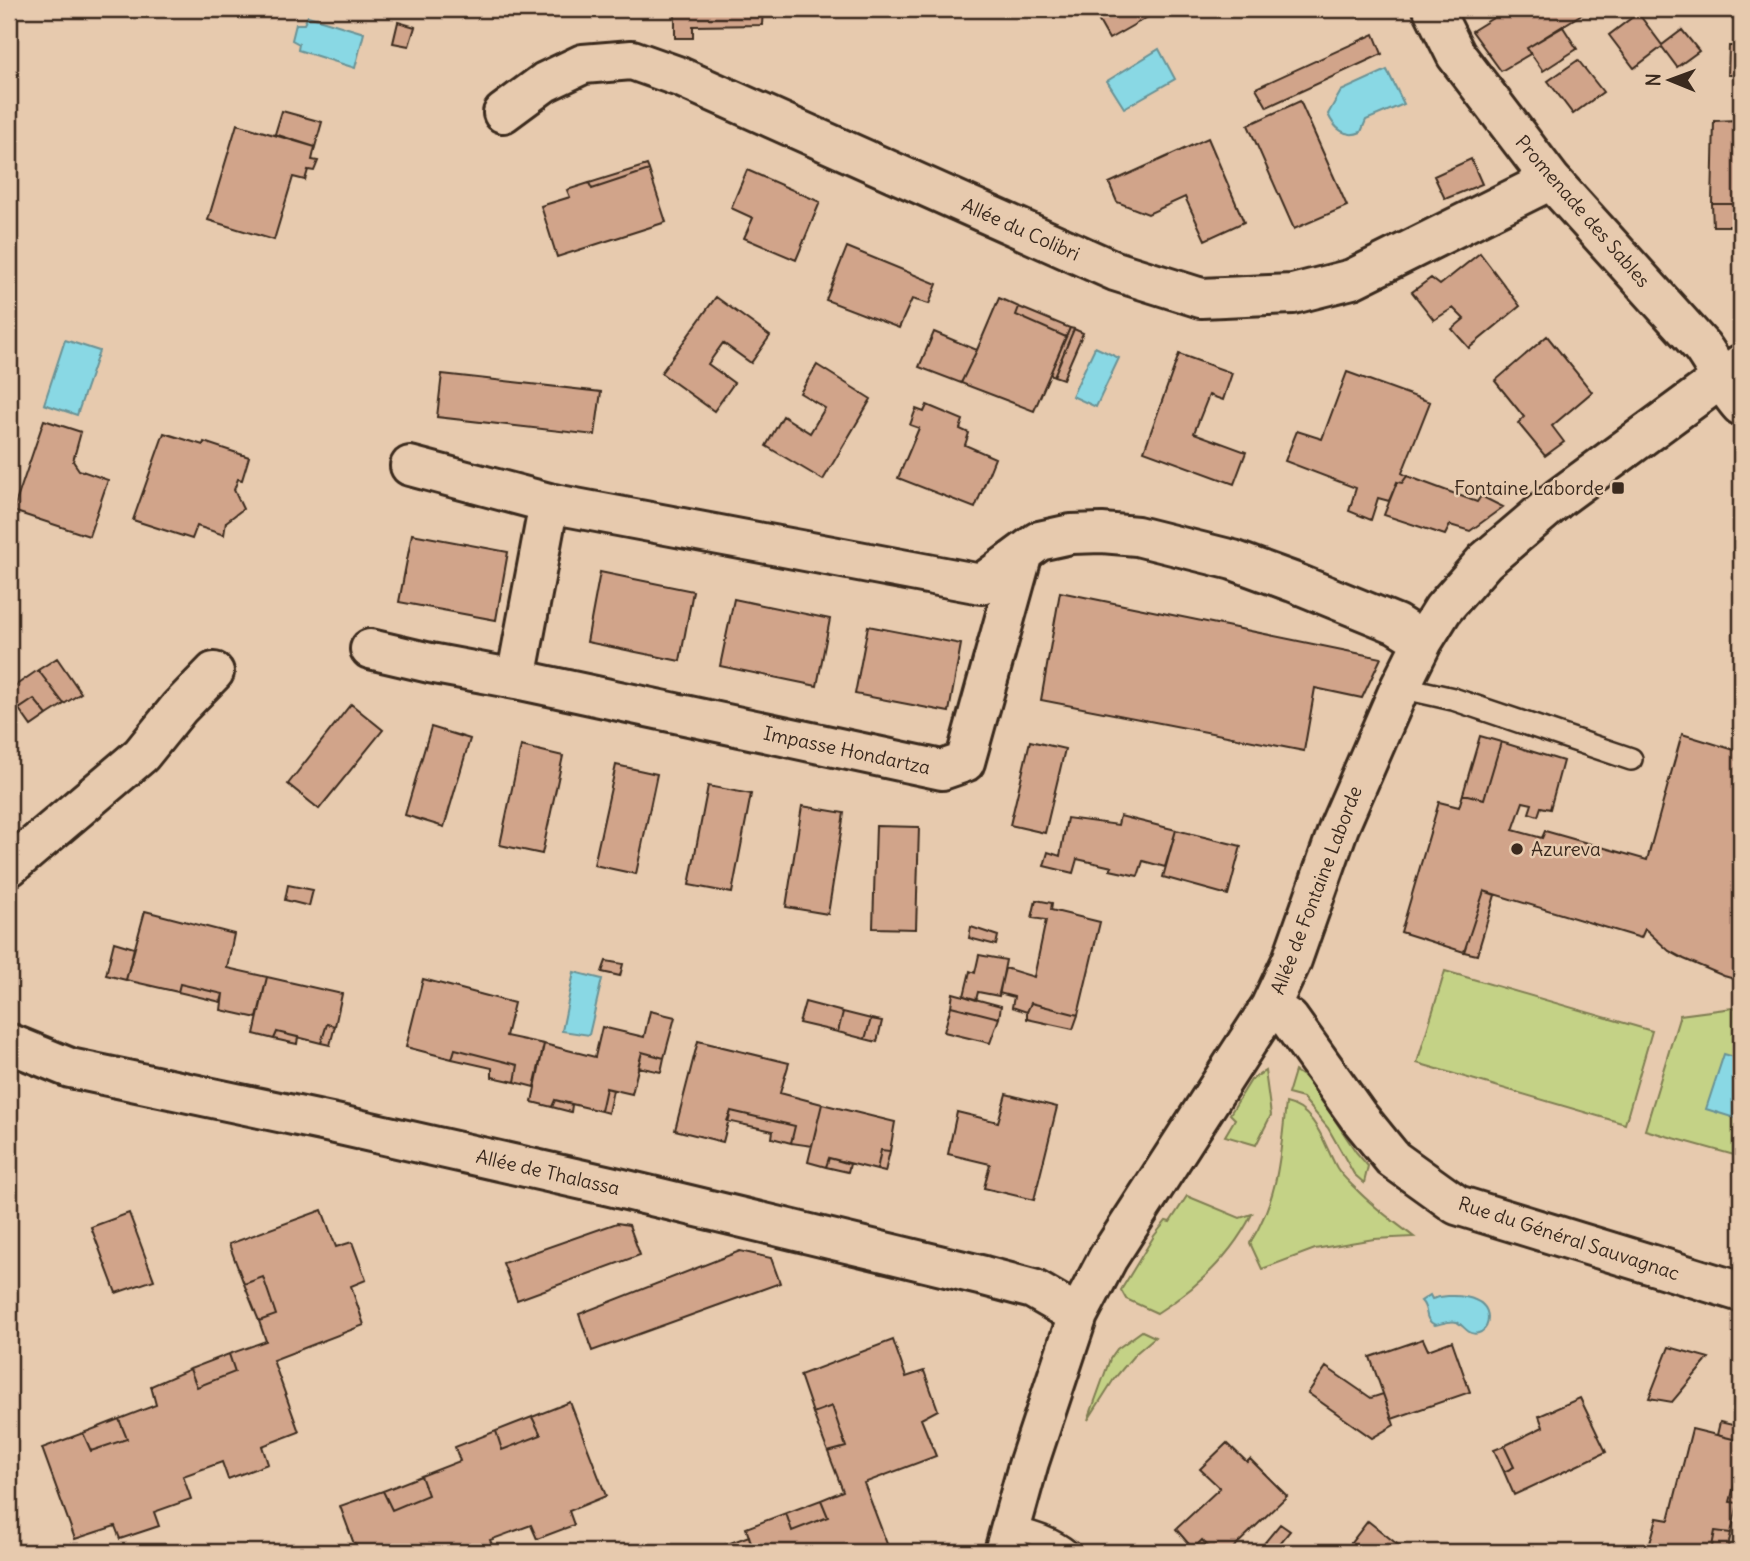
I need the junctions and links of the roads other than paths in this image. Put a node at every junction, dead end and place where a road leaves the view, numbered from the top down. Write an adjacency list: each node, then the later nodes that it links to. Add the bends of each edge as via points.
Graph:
1 (1433, 9): 3 (street, Promenade des Sables, via 1456,55)
2 (503, 114): 3 (street, Allée du Colibri, via 545,82 583,64 632,60 680,77 1115,271 1201,298 1293,294 1352,279)
3 (1551, 180): 4 (street, Promenade des Sables)
4 (1735, 383): 8 (street, Allée de Fontaine Laborde, via 1559,498 1485,561)
5 (410, 466): 6 (street)
6 (550, 503): 7 (street, via 981,584); 11 (street)
7 (1023, 553): 8 (street, via 1039,541 1071,534 1137,536 1233,559 1396,624); 11 (street, Impasse Hondartza, via 965,762 942,770)
8 (1423, 640): 12 (street, Allée de Fontaine Laborde)
9 (370, 649): 11 (street, Impasse Hondartza)
10 (214, 671): 14 (street, via 141,755)
11 (516, 679)
12 (1400, 687): 13 (lane, via 1453,699); 15 (street, Allée de Fontaine Laborde, via 1339,827 1292,960)
13 (1631, 759)
14 (9, 867)
15 (1270, 1007): 17 (street, Rue du Général Sauvagnac, via 1289,1019 1393,1158 1457,1205); 18 (street, Allée de Fontaine Laborde, via 1108,1258)
16 (11, 1044): 18 (street, Allée de Thalassa, via 70,1068 610,1186 984,1276 1033,1289)
17 (1741, 1292)
18 (1078, 1315): 19 (street, Allée de Fontaine Laborde)
19 (1008, 1540): 20 (lane, via 1041,1535)
20 (1069, 1552)

